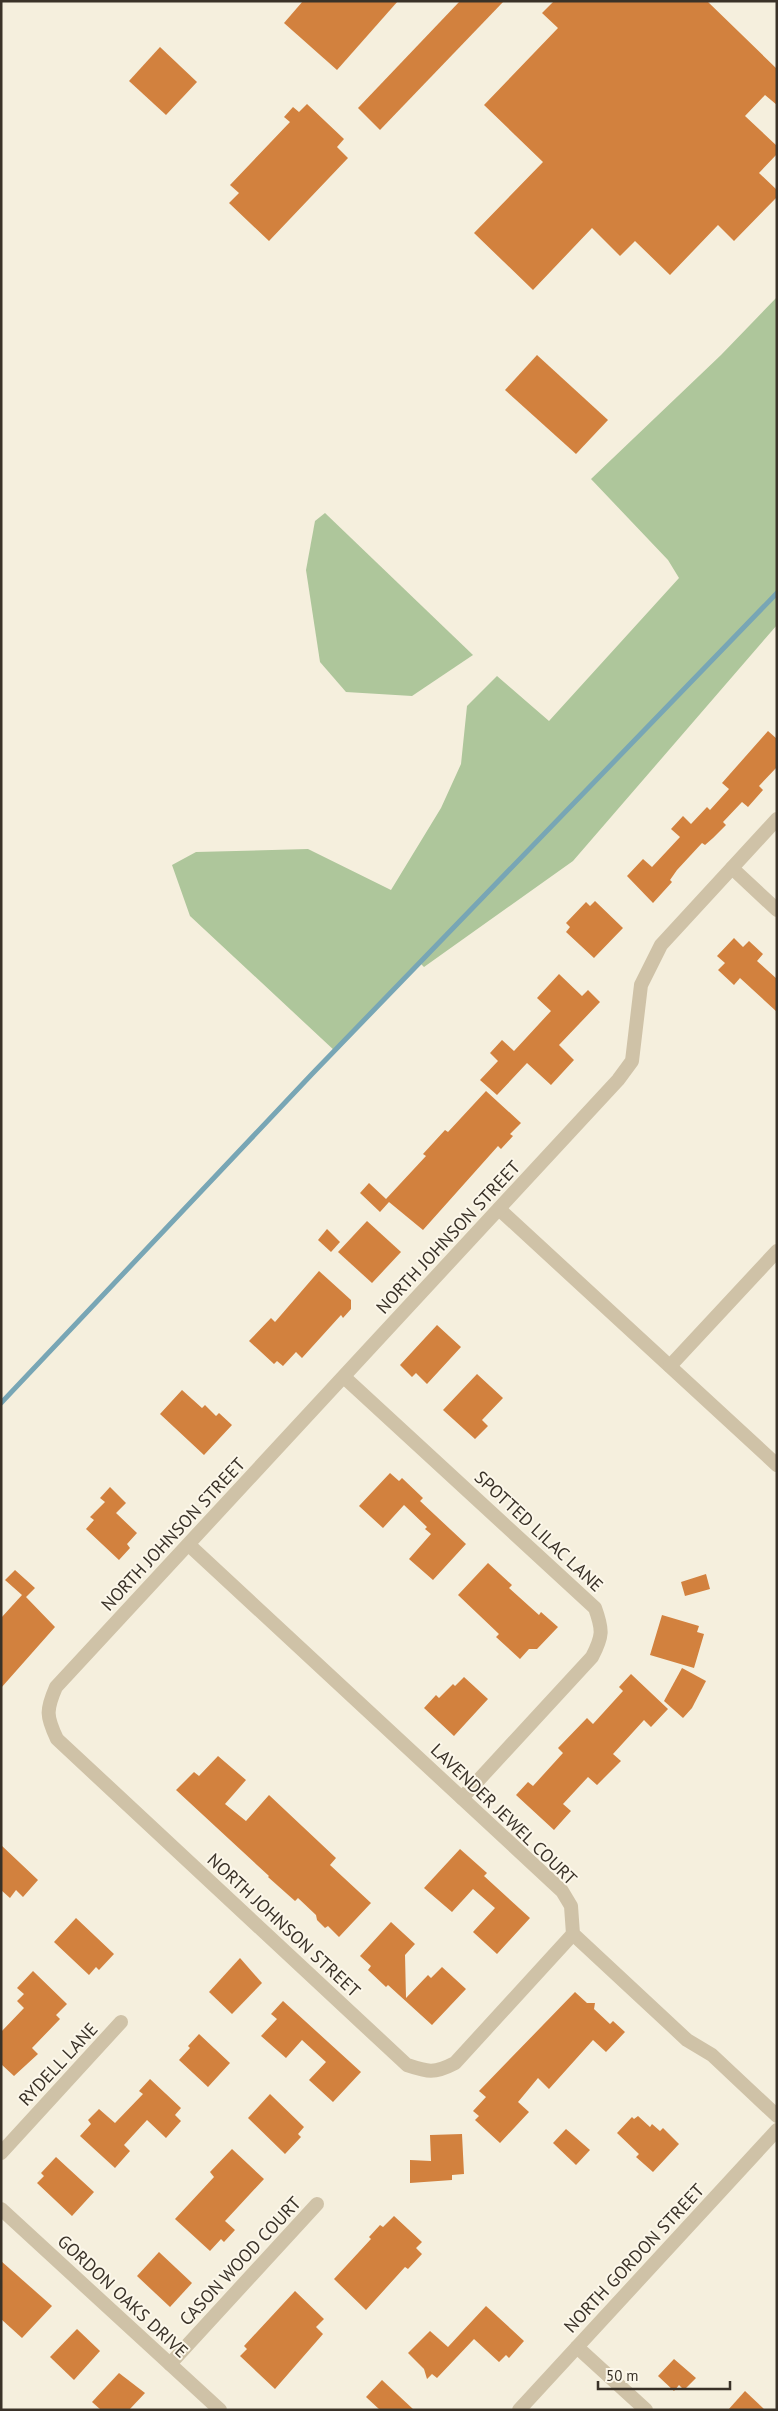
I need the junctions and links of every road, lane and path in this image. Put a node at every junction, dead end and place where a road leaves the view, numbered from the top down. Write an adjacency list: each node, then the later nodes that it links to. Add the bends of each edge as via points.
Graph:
1 (777, 819): 2 (street, NORTH JOHNSON STREET)
2 (732, 868): 3 (street); 4 (street, NORTH JOHNSON STREET, via 661,945 648,967 641,985 632,1060)
3 (777, 910)
4 (498, 1209): 6 (street); 7 (street, NORTH JOHNSON STREET)
5 (777, 1252): 6 (street)
6 (670, 1366): 8 (street)
7 (344, 1377): 9 (street, NORTH JOHNSON STREET); 10 (street, SPOTTED LILAC LANE, via 595,1608 601,1624 602,1639 592,1657)
8 (777, 1465)
9 (189, 1546): 10 (street, LAVENDER JEWEL COURT); 11 (street, NORTH JOHNSON STREET, via 56,1687 49,1704 48,1720 57,1739 407,2064 438,2072 455,2063)
10 (462, 1798): 11 (street, LAVENDER JEWEL COURT, via 562,1891 571,1906)
11 (573, 1934): 13 (street, via 687,2040 712,2055)
12 (121, 2022): 15 (street, RYDELL LANE)
13 (777, 2116)
14 (777, 2130): 18 (street, NORTH GORDON STREET)
15 (1, 2153)
16 (317, 2204): 19 (street, CASON WOOD COURT)
17 (1, 2209): 19 (street, GORDON OAKS DRIVE)
18 (577, 2347): 21 (street, NORTH GORDON STREET); 22 (street)
19 (170, 2364): 20 (street, GORDON OAKS DRIVE)
20 (220, 2410)
21 (519, 2410)
22 (646, 2410)

